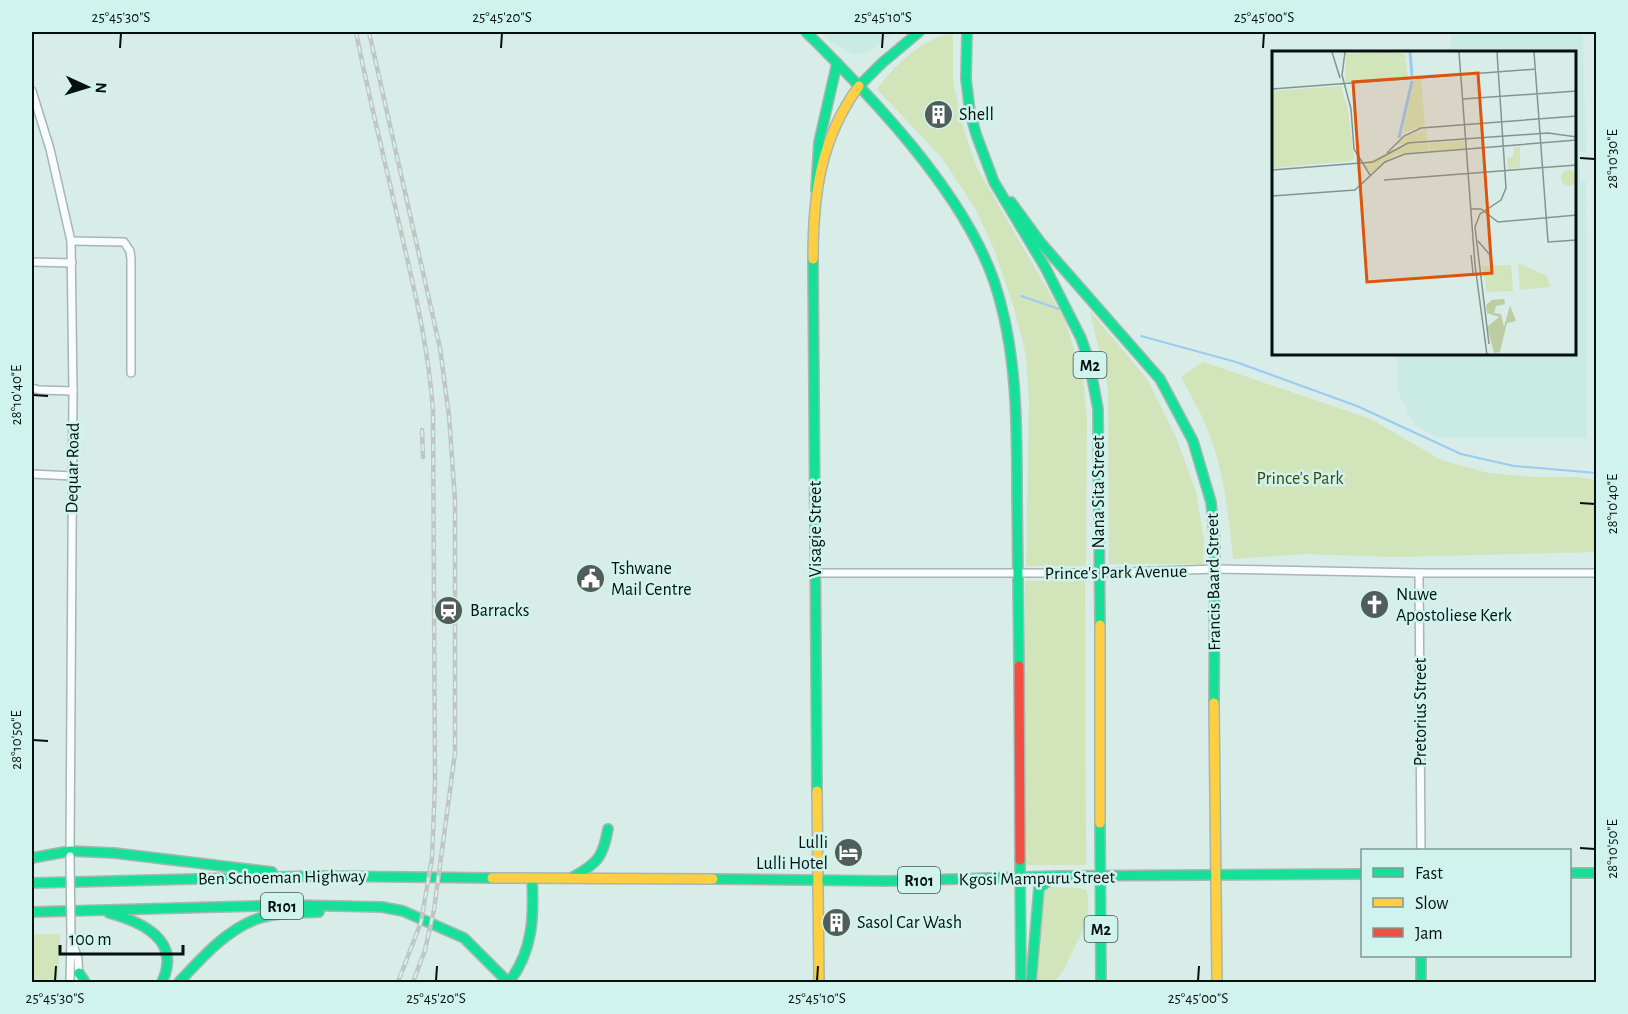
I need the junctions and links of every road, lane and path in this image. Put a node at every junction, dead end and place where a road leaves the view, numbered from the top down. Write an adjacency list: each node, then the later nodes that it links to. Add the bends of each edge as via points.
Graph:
1 (806, 32): 4 (main road)
2 (919, 32): 5 (main road, Visagie Street)
3 (967, 32): 7 (main road, Nana Sita Street / M2, via 969,112)
4 (837, 63): 5 (main road); 8 (main road, via 820,136)
5 (859, 86): 8 (main road, Visagie Street, via 829,138); 19 (main road, via 934,174 960,212 978,243 1000,302 1014,380)
6 (32, 91): 9 (street, Dequar Road)
7 (994, 182): 17 (main road, Francis Baard Street, via 1041,243 1154,372 1171,398 1193,441 1205,477 1213,519); 20 (main road, Nana Sita Street / M2, via 1045,267 1089,361 1098,409)
8 (816, 190): 18 (main road, Visagie Street)
9 (71, 241): 11 (street, Dequar Road); 12 (street, via 124,242 128,246)
10 (32, 262): 11 (street)
11 (72, 263): 14 (street, Dequar Road)
12 (131, 373)
13 (32, 388): 14 (street)
14 (73, 391): 16 (street, Dequar Road)
15 (32, 474): 16 (street)
16 (72, 476): 25 (street, Dequar Road)
17 (1215, 569): 20 (street, Prince's Park Avenue); 21 (street, Prince's Park Avenue); 33 (main road, Francis Baard Street)
18 (816, 573): 19 (street, Prince's Park Avenue); 37 (main road, Visagie Street)
19 (1018, 573): 20 (street, Prince's Park Avenue); 34 (main road)
20 (1099, 573): 32 (main road, Nana Sita Street / M2)
21 (1419, 573): 22 (street, Prince's Park Avenue); 24 (street, Pretorius Street)
22 (1596, 573)
23 (608, 828): 36 (main road, via 598,862)
24 (1421, 849)
25 (70, 854): 26 (main road); 30 (main road, via 114,853); 42 (street, Dequar Road, bridge)
26 (32, 858)
27 (1571, 873): 28 (main road)
28 (1596, 873)
29 (1361, 874): 33 (main road, Kgosi Mampuru Street / R101)
30 (302, 876): 35 (main road, Ben Schoeman Highway / R101); 38 (main road, Ben Schoeman Highway / R101)
31 (1058, 876): 32 (main road, Kgosi Mampuru Street / R101); 34 (main road, Kgosi Mampuru Street / R101); 52 (main road, via 1039,888)
32 (1100, 876): 33 (main road, Kgosi Mampuru Street / R101); 53 (main road, Nana Sita Street / M2)
33 (1216, 876): 54 (main road, Francis Baard Street)
34 (1020, 878): 37 (main road, Kgosi Mampuru Street / R101); 51 (main road)
35 (532, 879): 36 (main road, Kgosi Mampuru Street / R101); 49 (main road, via 530,946)
36 (571, 879): 37 (main road, Kgosi Mampuru Street / R101)
37 (819, 881): 50 (main road, Visagie Street)
38 (32, 883)
39 (382, 907): 40 (main road, Ben Schoeman Highway / R101); 48 (main road, via 256,920 225,937); 49 (main road, Ben Schoeman Highway / R101, via 403,911 464,938)
40 (77, 910): 41 (main road, Ben Schoeman Highway / R101); 47 (main road, via 106,912 149,927 166,951)
41 (32, 912)
42 (71, 938): 44 (street); 45 (street)
43 (1421, 957): 55 (main road)
44 (79, 977): 46 (main road)
45 (69, 982)
46 (85, 982)
47 (162, 982)
48 (179, 982)
49 (509, 982)
50 (819, 982)
51 (1021, 982)
52 (1031, 982)
53 (1101, 982)
54 (1217, 982)
55 (1421, 982)

